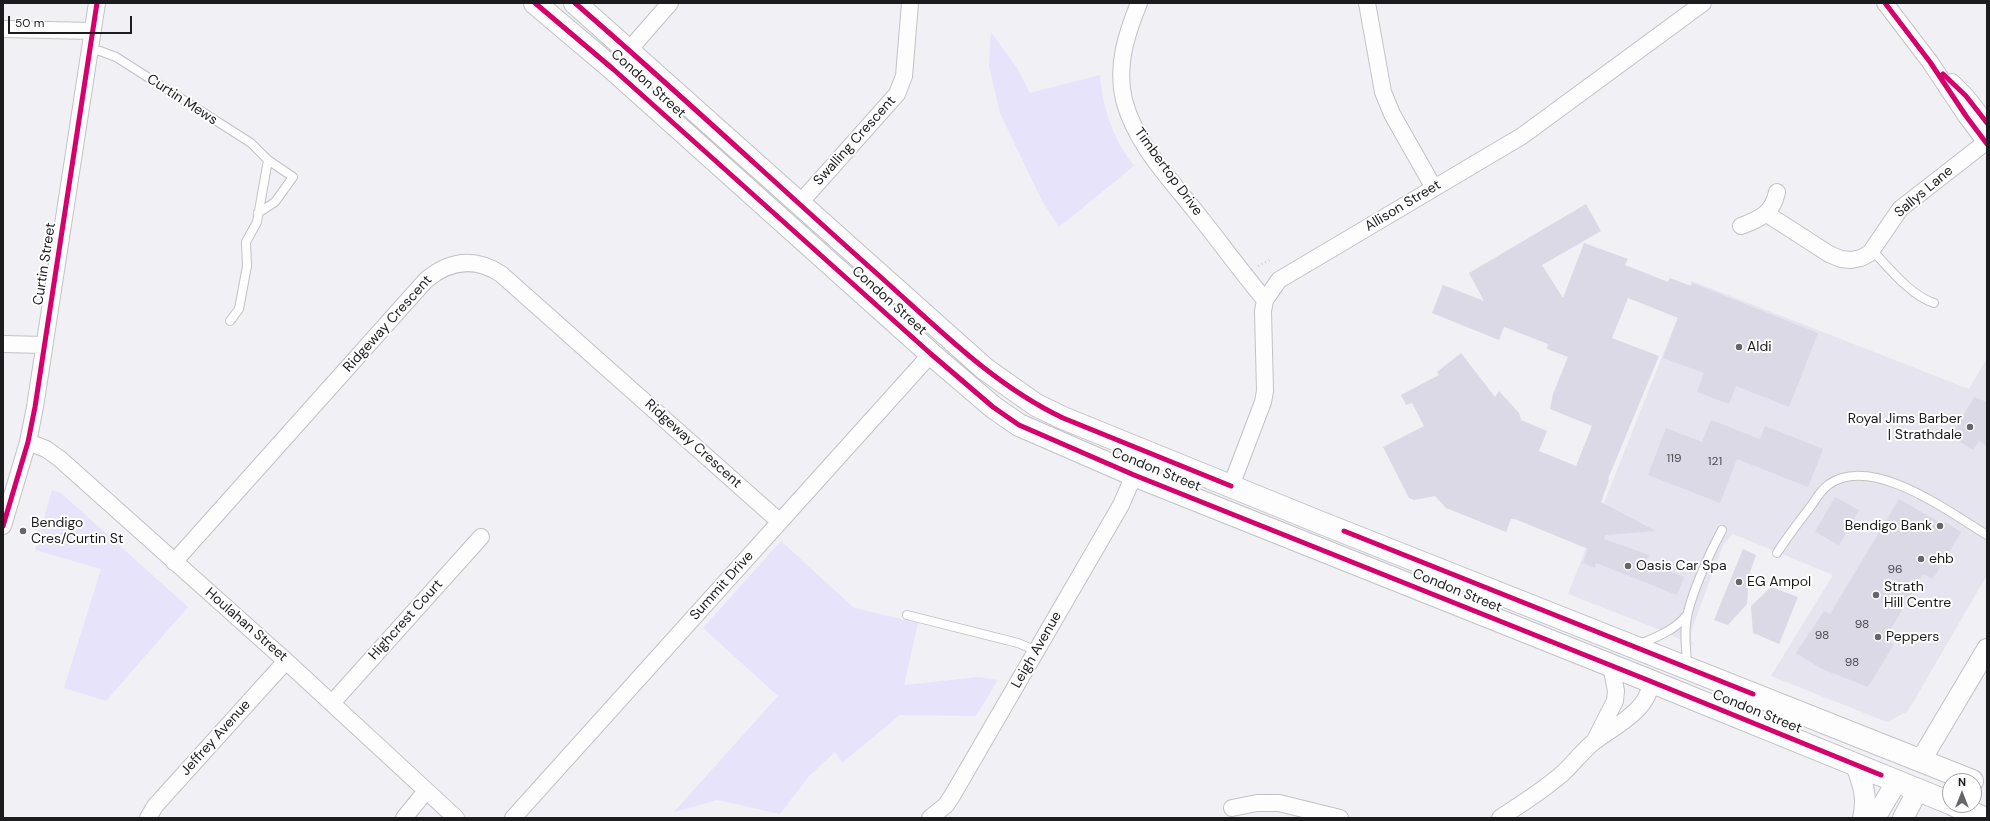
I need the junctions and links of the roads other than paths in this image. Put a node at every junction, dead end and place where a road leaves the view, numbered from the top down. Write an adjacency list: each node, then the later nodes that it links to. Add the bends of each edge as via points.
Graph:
1 (97, 3): 11 (street, Curtin Street)
2 (535, 3): 15 (main road, Condon Street)
3 (575, 3): 13 (main road, Condon Street)
4 (670, 3): 13 (street)
5 (910, 3): 21 (street, Swalling Crescent, via 904,76 898,94)
6 (1139, 3): 26 (street, Timbertop Drive, via 1122,51 1122,83 1129,116 1161,168)
7 (1367, 3): 19 (street, via 1383,92 1392,114)
8 (1703, 3): 19 (street, Allison Street, via 1522,136)
9 (1885, 3): 14 (street)
10 (3, 29): 11 (street)
11 (93, 31): 12 (street, Curtin Street)
12 (90, 50): 18 (lane, Curtin Mews, via 116,57 251,144); 30 (street, Curtin Street)
13 (629, 50): 15 (main road); 21 (main road, Condon Street)
14 (1930, 62): 16 (street, via 1966,96); 17 (street)
15 (613, 69): 31 (main road, Condon Street)
16 (1987, 123)
17 (1986, 143): 25 (street, Sallys Lane, via 1900,208)
18 (268, 160): 22 (lane); 22 (lane, Curtin Mews, via 293,177 275,202)
19 (1434, 188): 26 (street, Allison Street, via 1289,273 1275,284)
20 (1778, 192): 23 (street)
21 (799, 204): 34 (main road, Condon Street, via 985,369 1023,397 1063,418)
22 (258, 214): 28 (lane, via 256,226 246,242 247,266 239,309)
23 (1767, 214): 24 (street); 25 (street, Sallys Lane, via 1841,259 1861,258)
24 (1741, 226)
25 (1872, 250): 27 (lane, via 1891,271 1921,297)
26 (1265, 300): 34 (street, Allison Street, via 1262,323 1265,391)
27 (1934, 303)
28 (230, 320)
29 (3, 344): 30 (street)
30 (44, 345): 32 (street, Curtin Street)
31 (931, 354): 33 (main road, Condon Street, via 993,407 1019,425); 36 (street, Summit Drive)
32 (28, 442): 37 (street, Curtin Street); 42 (street, Houlahan Street, via 46,449 60,459)
33 (1134, 475): 35 (main road, Condon Street); 48 (street, Leigh Avenue, via 1120,505)
34 (1231, 486): 35 (main road); 45 (main road, Condon Street)
35 (1222, 509): 50 (main road, Condon Street)
36 (780, 522): 42 (street, Ridgeway Crescent, via 501,274 484,265 459,263 438,271 426,280); 67 (street, Summit Drive)
37 (3, 526)
38 (1722, 530): 43 (lane)
39 (1987, 535): 41 (lane, via 1916,493 1879,478 1857,475 1839,478 1822,490)
40 (481, 537): 53 (street, Highcrest Court)
41 (1777, 553)
42 (174, 562): 49 (street, Houlahan Street)
43 (1687, 614): 46 (lane, via 1669,631); 51 (lane)
44 (907, 615): 48 (lane, via 1018,643)
45 (1588, 629): 46 (main road, Condon Street); 52 (main road, via 1615,651 1643,665)
46 (1633, 647): 51 (main road, Condon Street)
47 (1987, 649): 55 (street)
48 (1037, 651): 68 (street, Leigh Avenue, via 952,796 946,805)
49 (286, 661): 53 (street, Houlahan Street); 64 (street, Jeffrey Avenue, via 155,806)
50 (1610, 665): 52 (main road, Condon Street); 54 (street, via 1616,691 1615,701)
51 (1687, 668): 55 (main road, Condon Street)
52 (1650, 681): 54 (street, via 1650,688 1643,702 1621,724); 56 (main road, Condon Street)
53 (332, 703): 60 (street, Houlahan Street)
54 (1594, 742): 70 (street, via 1563,773)
55 (1921, 760): 57 (main road, Condon Street); 58 (main road); 59 (main road)
56 (1856, 765): 58 (main road, Condon Street); 71 (street, via 1866,794)
57 (1953, 773)
58 (1897, 781): 59 (main road, Condon Street); 72 (street)
59 (1918, 790): 61 (main road, Condon Street); 73 (street)
60 (426, 791): 65 (street); 66 (street, Houlahan Street)
61 (1942, 800)
62 (1232, 808): 69 (street, via 1257,803 1279,803)
63 (1972, 813): 74 (main road)
64 (148, 818)
65 (404, 818)
66 (456, 818)
67 (513, 818)
68 (930, 818)
69 (1340, 818)
70 (1500, 818)
71 (1863, 818)
72 (1875, 818)
73 (1903, 818)
74 (1984, 818)

